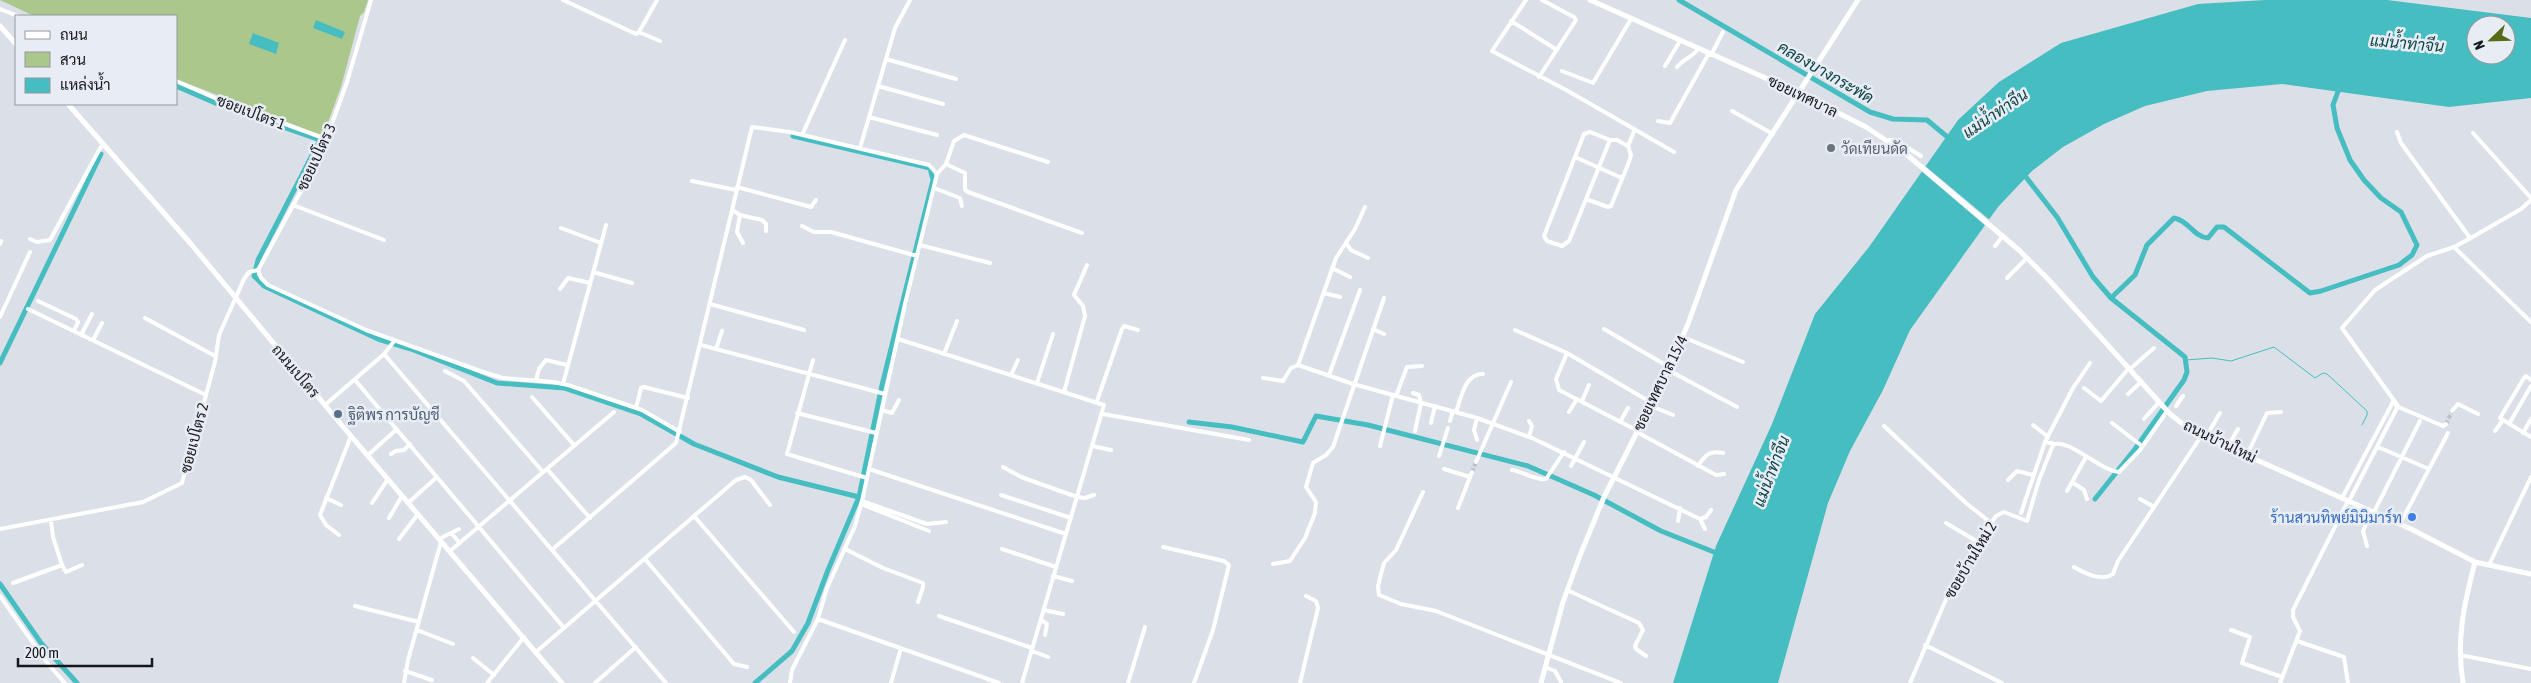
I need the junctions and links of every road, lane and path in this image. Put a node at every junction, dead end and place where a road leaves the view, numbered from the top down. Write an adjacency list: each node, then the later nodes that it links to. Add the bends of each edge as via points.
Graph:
1 (371, 0): 44 (street, ซอยเปโตร 3, via 348,82)
2 (563, 0): 9 (street)
3 (657, 0): 15 (street)
4 (910, 0): 24 (street, via 895,28)
5 (1526, 0): 13 (street)
6 (1542, 0): 22 (street, via 1576,20)
7 (1590, 0): 12 (street, ซอยเทศบาล)
8 (1858, 0): 32 (street, ซอยเทศบาล 15/4)
9 (571, 2): 15 (street, via 636,34)
10 (0, 9): 11 (street)
11 (15, 15)
12 (1631, 19): 19 (street, ซอยเทศบาล); 27 (street, via 1593,83)
13 (1511, 22): 22 (street); 28 (street, via 1492,51)
14 (0, 26): 20 (street)
15 (640, 32): 18 (street)
16 (1723, 32): 23 (street)
17 (845, 40): 42 (street)
18 (660, 41)
19 (1680, 41): 21 (street, ซอยเทศบาล); 25 (street)
20 (15, 43)
21 (1698, 49): 23 (street, ซอยเทศบาล); 26 (street)
22 (1557, 50): 28 (street)
23 (1710, 54): 32 (street, ซอยเทศบาล); 37 (street, via 1670,123)
24 (886, 59): 29 (street); 31 (street)
25 (1665, 66)
26 (1677, 67)
27 (1562, 71)
28 (1539, 77): 38 (street)
29 (956, 79)
30 (178, 83): 44 (street, ซอยเปโตร 1)
31 (878, 86): 33 (street); 36 (street)
32 (1799, 93): 41 (street, ซอยเทศบาล 15/4); 46 (street, ซอยเทศบาล)
33 (943, 104)
34 (69, 105): 47 (street, ถนนเปโตร)
35 (1732, 111): 41 (street)
36 (870, 117): 43 (street); 49 (street)
37 (1658, 121)
38 (1635, 129): 48 (street); 50 (street)
39 (2396, 132): 76 (street)
40 (2473, 133): 62 (street)
41 (1773, 134): 123 (street, ซอยเทศบาล 15/4, via 1732,199)
42 (802, 135): 49 (street); 60 (street, via 752,127)
43 (937, 135)
44 (326, 140): 64 (street, ซอยเปโตร 3)
45 (1610, 140): 48 (street); 52 (street, via 1586,132); 55 (street)
46 (1885, 140): 51 (street, via 1895,140); 72 (street, ซอยเทศบาล, via 1905,153)
47 (103, 143): 77 (street, via 50,240 37,242); 102 (street, ถนนเปโตร)
48 (1628, 146): 57 (street, via 1631,155)
49 (860, 148): 56 (street, via 929,165)
50 (1674, 152)
51 (1921, 156)
52 (1575, 157): 55 (street); 61 (street, via 1544,236 1547,241 1562,246 1567,244)
53 (1048, 162): 54 (street, via 964,135 954,141)
54 (946, 164): 56 (street); 74 (street, via 964,173 965,190 968,192)
55 (1598, 167): 57 (street); 61 (street)
56 (937, 174): 59 (street)
57 (1622, 178): 61 (street, via 1610,207)
58 (692, 181): 60 (street)
59 (934, 188): 65 (street, via 960,198); 82 (street)
60 (736, 189): 63 (street, via 811,207); 67 (street)
61 (1586, 199)
62 (2531, 199): 76 (street, via 2521,209)
63 (816, 200)
64 (293, 205): 78 (street); 92 (street, ซอยเปโตร 3)
65 (962, 206)
66 (1365, 207): 81 (street)
67 (732, 210): 68 (street); 105 (street)
68 (740, 214): 73 (street, via 763,220); 80 (street, via 737,232)
69 (606, 225): 79 (street)
70 (802, 226): 86 (street, via 814,232 831,232)
71 (561, 228): 79 (street)
72 (1994, 229): 75 (street, ถนนบ้านใหม่)
73 (766, 231)
74 (1082, 233)
75 (2003, 236): 83 (street); 88 (street, ถนนบ้านใหม่)
76 (2470, 238): 84 (street)
77 (30, 239)
78 (384, 240)
79 (601, 243): 93 (street)
80 (742, 243)
81 (1346, 243): 87 (street, via 1351,250); 91 (street, via 1338,252)
82 (920, 245): 86 (street); 89 (street)
83 (1995, 246)
84 (2454, 247): 112 (street); 174 (street, via 2431,254 2375,290 2341,329)
85 (30, 252): 107 (street)
86 (914, 255): 124 (street)
87 (1368, 258)
88 (2027, 258): 95 (street); 142 (street, ถนนบ้านใหม่)
89 (990, 263)
90 (1087, 266): 160 (street, via 1074,295 1084,306 1085,316)
91 (1332, 268): 94 (street); 100 (street)
92 (257, 270): 102 (street, via 249,272); 126 (street, via 268,285)
93 (593, 272): 96 (street); 97 (street)
94 (1350, 277)
95 (2007, 278)
96 (590, 283): 98 (street, via 568,278); 138 (street)
97 (632, 283)
98 (560, 289)
99 (1360, 290): 147 (street)
100 (1324, 293): 101 (street); 139 (street)
101 (1340, 297)
102 (235, 298): 133 (street, ซอยเปโตร 2, via 219,335); 177 (street, ถนนเปโตร)
103 (1384, 298): 113 (street)
104 (38, 301): 118 (street, via 76,319)
105 (710, 304): 115 (street); 127 (street)
106 (28, 309): 118 (street)
107 (0, 314)
108 (92, 314): 122 (street)
109 (145, 318): 133 (street)
110 (958, 321): 132 (street)
111 (102, 322): 125 (street)
112 (2531, 322)
113 (1373, 329): 121 (street); 156 (street)
114 (1604, 329): 141 (street)
115 (804, 330)
116 (1138, 330): 171 (street, via 1124,326 1122,329)
117 (1515, 330): 130 (street)
118 (74, 331): 122 (street)
119 (722, 331): 128 (street)
120 (1053, 334): 154 (street)
121 (1384, 334)
122 (81, 335): 125 (street)
123 (1683, 337): 136 (street); 141 (street, ซอยเทศบาล 15/4)
124 (898, 339): 132 (street); 162 (street)
125 (92, 340): 164 (street)
126 (394, 341): 131 (street); 150 (street, via 491,375)
127 (701, 345): 128 (street); 168 (street)
128 (716, 348): 144 (street)
129 (2154, 348): 142 (street)
130 (1567, 353): 169 (street, via 1556,384 1559,390); 176 (street)
131 (384, 354): 149 (street); 273 (street)
132 (944, 354): 146 (street)
133 (215, 356): 164 (street, ซอยเปโตร 2)
134 (813, 360): 144 (street)
135 (1018, 360): 146 (street)
136 (1743, 362)
137 (2090, 363): 222 (street)
138 (567, 365): 150 (street, via 546,360); 155 (street)
139 (1298, 365): 147 (street); 148 (street, via 1291,368 1283,381)
140 (1422, 366): 165 (street, via 1407,367)
141 (1669, 368): 176 (street, ซอยเทศบาล 15/4); 179 (street)
142 (2129, 368): 153 (street, ถนนบ้านใหม่); 159 (street, via 2101,401)
143 (444, 371): 256 (street, via 464,381)
144 (808, 374): 162 (street); 190 (street)
145 (1483, 374): 186 (street, via 1474,376 1466,384)
146 (1011, 375): 154 (street)
147 (1329, 375): 156 (street)
148 (1263, 378)
149 (355, 380): 177 (street); 211 (street)
150 (536, 380): 155 (street)
151 (2531, 380): 198 (street, via 2524,378 2501,417)
152 (1511, 382): 203 (street)
153 (2141, 382): 163 (street); 173 (street, ถนนบ้านใหม่)
154 (1037, 383): 160 (street)
155 (563, 384): 181 (street)
156 (1353, 384): 165 (street); 320 (street, via 1332,449 1314,463 1308,476 1306,487 1316,506 1305,538 1290,561)
157 (1589, 385): 172 (street)
158 (2531, 386): 207 (street)
159 (2084, 388)
160 (1064, 392): 171 (street)
161 (1413, 393): 175 (street, via 1419,395)
162 (885, 394): 183 (street)
163 (2128, 394)
164 (206, 395): 294 (street, ซอยเปโตร 2, via 182,483 144,502)
165 (1394, 395): 175 (street); 233 (street)
166 (2183, 396): 188 (street)
167 (532, 397): 231 (street)
168 (688, 398): 181 (street, via 642,388); 216 (street)
169 (1577, 399): 172 (street); 187 (street)
170 (899, 400): 183 (street, via 892,413)
171 (1097, 401): 192 (street, via 1104,407)
172 (1582, 401): 202 (street)
173 (2159, 402): 188 (street, ถนนบ้านใหม่); 196 (street)
174 (2393, 402): 180 (street); 276 (street)
175 (1421, 403): 178 (street); 213 (street)
176 (1651, 404): 194 (street); 214 (street, ซอยเทศบาล 15/4)
177 (325, 405): 220 (street, ถนนเปโตร)
178 (1435, 406): 186 (street); 205 (street)
179 (1737, 406)
180 (2398, 406): 206 (street, via 2443,426); 236 (street)
181 (636, 408): 216 (street)
182 (1628, 408): 202 (street)
183 (882, 410): 217 (street)
184 (2452, 411): 193 (street, via 2458,404)
185 (614, 412): 231 (street)
186 (1454, 412): 195 (street); 199 (street)
187 (1569, 412)
188 (2168, 412): 223 (street, ถนนบ้านใหม่); 234 (street)
189 (2281, 412): 242 (street, via 2267,413)
190 (797, 413): 217 (street); 262 (street, via 788,455)
191 (2220, 413): 223 (street)
192 (1103, 414): 225 (street); 232 (street)
193 (2478, 414)
194 (1673, 415)
195 (1477, 418): 203 (street); 226 (street, via 1474,430)
196 (2144, 418)
197 (2531, 419): 219 (street)
198 (2503, 420): 207 (street); 215 (street)
199 (1450, 421)
200 (1529, 421): 221 (street, via 1532,426)
201 (2420, 421): 245 (street)
202 (1620, 422): 214 (street)
203 (1493, 423): 221 (street); 247 (street)
204 (2112, 423): 234 (street)
205 (1431, 424)
206 (2446, 424)
207 (2509, 424): 219 (street)
208 (2033, 425): 222 (street)
209 (1884, 426): 298 (street)
210 (1448, 428): 243 (street)
211 (397, 429): 229 (street); 241 (street)
212 (2238, 429): 235 (street)
213 (1415, 431)
214 (1637, 431): 250 (street); 259 (street, ซอยเทศบาล 15/4)
215 (2495, 431)
216 (680, 433): 291 (street, via 676,443)
217 (875, 433): 252 (street)
218 (2448, 433): 254 (street)
219 (2523, 433): 224 (street)
220 (351, 436): 241 (street, ถนนเปโตร); 272 (street)
221 (1529, 436): 238 (street)
222 (2047, 436): 228 (street)
223 (2204, 436): 235 (street, ถนนบ้านใหม่); 282 (street)
224 (2531, 437)
225 (1249, 440)
226 (1477, 440)
227 (1584, 442): 246 (street)
228 (2045, 442): 230 (street); 258 (street)
229 (410, 444): 240 (street); 260 (street)
230 (2055, 444): 244 (street, via 2062,444); 298 (street, ซอยบ้านใหม่ 2, via 2039,480 2027,521 2004,512)
231 (574, 446): 251 (street)
232 (1092, 446): 237 (street); 271 (street)
233 (1380, 446)
234 (2142, 446): 244 (street, via 2119,472 2109,470)
235 (2228, 446): 242 (street, ถนนบ้านใหม่)
236 (2378, 447): 245 (street); 276 (street)
237 (1111, 450)
238 (1564, 452): 246 (street); 255 (street, via 1550,476 1538,479)
239 (1723, 453): 250 (street, via 1707,454)
240 (392, 454)
241 (368, 455): 263 (street, ถนนเปโตร)
242 (2247, 455): 276 (street, ถนนบ้านใหม่)
243 (1439, 456)
244 (2086, 456): 265 (street)
245 (2403, 457): 254 (street); 286 (street)
246 (1576, 458): 249 (street); 259 (street)
247 (1476, 460)
248 (1003, 466): 271 (street, via 1021,477)
249 (1571, 466)
250 (1698, 466): 257 (street, via 1716,475)
251 (548, 469): 256 (street); 291 (street)
252 (869, 469): 262 (street); 306 (street)
253 (1444, 469): 283 (street, via 1471,474)
254 (2429, 469): 299 (street)
255 (1512, 470)
256 (543, 472): 273 (street)
257 (1724, 474)
258 (2033, 475): 264 (street, via 2017,470); 287 (street)
259 (1615, 476): 284 (street); 330 (street, ซอยเทศบาล 15/4)
260 (437, 477): 279 (street); 300 (street)
261 (2531, 477): 323 (street)
262 (866, 478): 277 (street)
263 (388, 479): 270 (street, ถนนเปโตร); 278 (street)
264 (2008, 480)
265 (2072, 482): 266 (street); 274 (street, via 2084,490)
266 (2067, 491)
267 (1422, 492): 357 (street, via 1396,550 1384,563 1378,595 1436,611)
268 (1001, 495): 292 (street)
269 (1094, 495): 271 (street)
270 (402, 496): 279 (street, ถนนเปโตร); 290 (street)
271 (1077, 497): 292 (street)
272 (326, 498): 280 (street); 307 (street, via 320,517)
273 (511, 499): 300 (street); 316 (street)
274 (2087, 499)
275 (2140, 499): 282 (street)
276 (2346, 500): 286 (street, ถนนบ้านใหม่); 349 (street, via 2293,610 2300,629)
277 (862, 502): 296 (street, via 927,524); 304 (street); 314 (street)
278 (372, 503)
279 (408, 503): 288 (street, ถนนเปโตร)
280 (341, 505)
281 (770, 505): 289 (street, via 751,480 742,477)
282 (2154, 507): 325 (street, via 2110,576 2090,575)
283 (1458, 508)
284 (1680, 508): 293 (street); 295 (street)
285 (1711, 510): 293 (street)
286 (2373, 512): 299 (street, ถนนบ้านใหม่); 312 (street, via 2363,531)
287 (2021, 513)
288 (418, 514): 308 (street); 309 (street, ถนนเปโตร)
289 (694, 516): 318 (street); 346 (street)
290 (389, 518)
291 (590, 518): 316 (street)
292 (1071, 518): 306 (street)
293 (1700, 519): 303 (street)
294 (51, 520): 301 (street, ซอยเปโตร 2); 321 (street)
295 (1678, 521)
296 (946, 522)
297 (1946, 523): 310 (street)
298 (1991, 523): 310 (street, ซอยบ้านใหม่ 2)
299 (2400, 524): 319 (street, ถนนบ้านใหม่)
300 (479, 526): 311 (street); 343 (street)
301 (0, 529)
302 (459, 529): 305 (street)
303 (1705, 529)
304 (929, 531)
305 (451, 533): 309 (street); 311 (street)
306 (1066, 534): 324 (street)
307 (339, 535)
308 (399, 539)
309 (440, 540): 317 (street, ถนนเปโตร); 341 (street)
310 (1978, 542): 351 (street, ซอยบ้านใหม่ 2, via 1950,590)
311 (460, 543): 317 (street)
312 (2367, 546)
313 (1163, 547): 384 (street, via 1229,565 1213,630)
314 (845, 549): 334 (street, via 922,583 924,587); 339 (street)
315 (1002, 549): 324 (street)
316 (553, 550): 333 (street)
317 (450, 551): 348 (street, ถนนเปโตร)
318 (645, 559): 333 (street); 362 (street, via 734,664)
319 (2474, 562): 323 (street, ถนนบ้านใหม่); 356 (street, via 2461,618)
320 (1274, 564)
321 (62, 565): 322 (street, via 66,572); 329 (street)
322 (82, 565)
323 (2489, 565): 326 (street, ถนนบ้านใหม่)
324 (1056, 567): 327 (street)
325 (2074, 567)
326 (2531, 574)
327 (1053, 576): 328 (street); 336 (street)
328 (1072, 581)
329 (13, 583)
330 (1567, 590): 357 (street, ซอยเทศบาล 15/4); 358 (street, via 1639,623 1643,630 1635,646)
331 (0, 596): 371 (street)
332 (1306, 596): 385 (street, via 1316,601 1318,608)
333 (596, 600): 343 (street); 352 (street)
334 (918, 602)
335 (355, 606): 341 (street)
336 (1044, 610): 337 (street); 340 (street)
337 (1063, 614)
338 (939, 616): 354 (street)
339 (818, 619): 353 (street); 378 (street, via 792,670)
340 (1041, 620): 347 (street, via 1048,624); 354 (street)
341 (419, 622): 344 (street)
342 (1145, 626): 383 (street)
343 (564, 628): 355 (street)
344 (416, 630): 350 (street); 364 (street)
345 (2231, 630): 367 (street, via 2250,637 2242,663)
346 (794, 632)
347 (1046, 635)
348 (524, 637): 355 (street, ถนนเปโตร); 365 (street)
349 (2297, 641): 367 (street); 391 (street, via 2344,658)
350 (453, 644)
351 (1925, 645): 388 (street, ซอยบ้านใหม่ 2); 389 (street)
352 (636, 647): 376 (street); 377 (street)
353 (900, 648): 368 (street); 379 (street)
354 (1032, 650): 359 (street); 382 (street)
355 (536, 652): 366 (street, ถนนเปโตร)
356 (2460, 654): 363 (street); 392 (street)
357 (1548, 656): 361 (street, ซอยเทศบาล 15/4); 387 (street)
358 (1646, 656)
359 (1048, 657)
360 (473, 658): 365 (street)
361 (1545, 667): 370 (street, via 1555,671); 386 (street, ซอยเทศบาล 15/4)
362 (747, 668)
363 (2531, 669)
364 (405, 672): 369 (street); 372 (street)
365 (494, 675): 373 (street)
366 (558, 677): 374 (street); 375 (street, ถนนเปโตร)
367 (2282, 677): 390 (street)
368 (982, 678): 380 (street); 381 (street)
369 (432, 680)
370 (1561, 682)
371 (65, 683)
372 (404, 683)
373 (487, 683)
374 (552, 683)
375 (562, 683)
376 (595, 683)
377 (666, 683)
378 (790, 683)
379 (891, 683)
380 (981, 683)
381 (999, 683)
382 (1022, 683)
383 (1128, 683)
384 (1194, 683)
385 (1300, 683)
386 (1541, 683)
387 (1621, 683)
388 (1910, 683)
389 (2002, 683)
390 (2280, 683)
391 (2348, 683)
392 (2463, 683)

